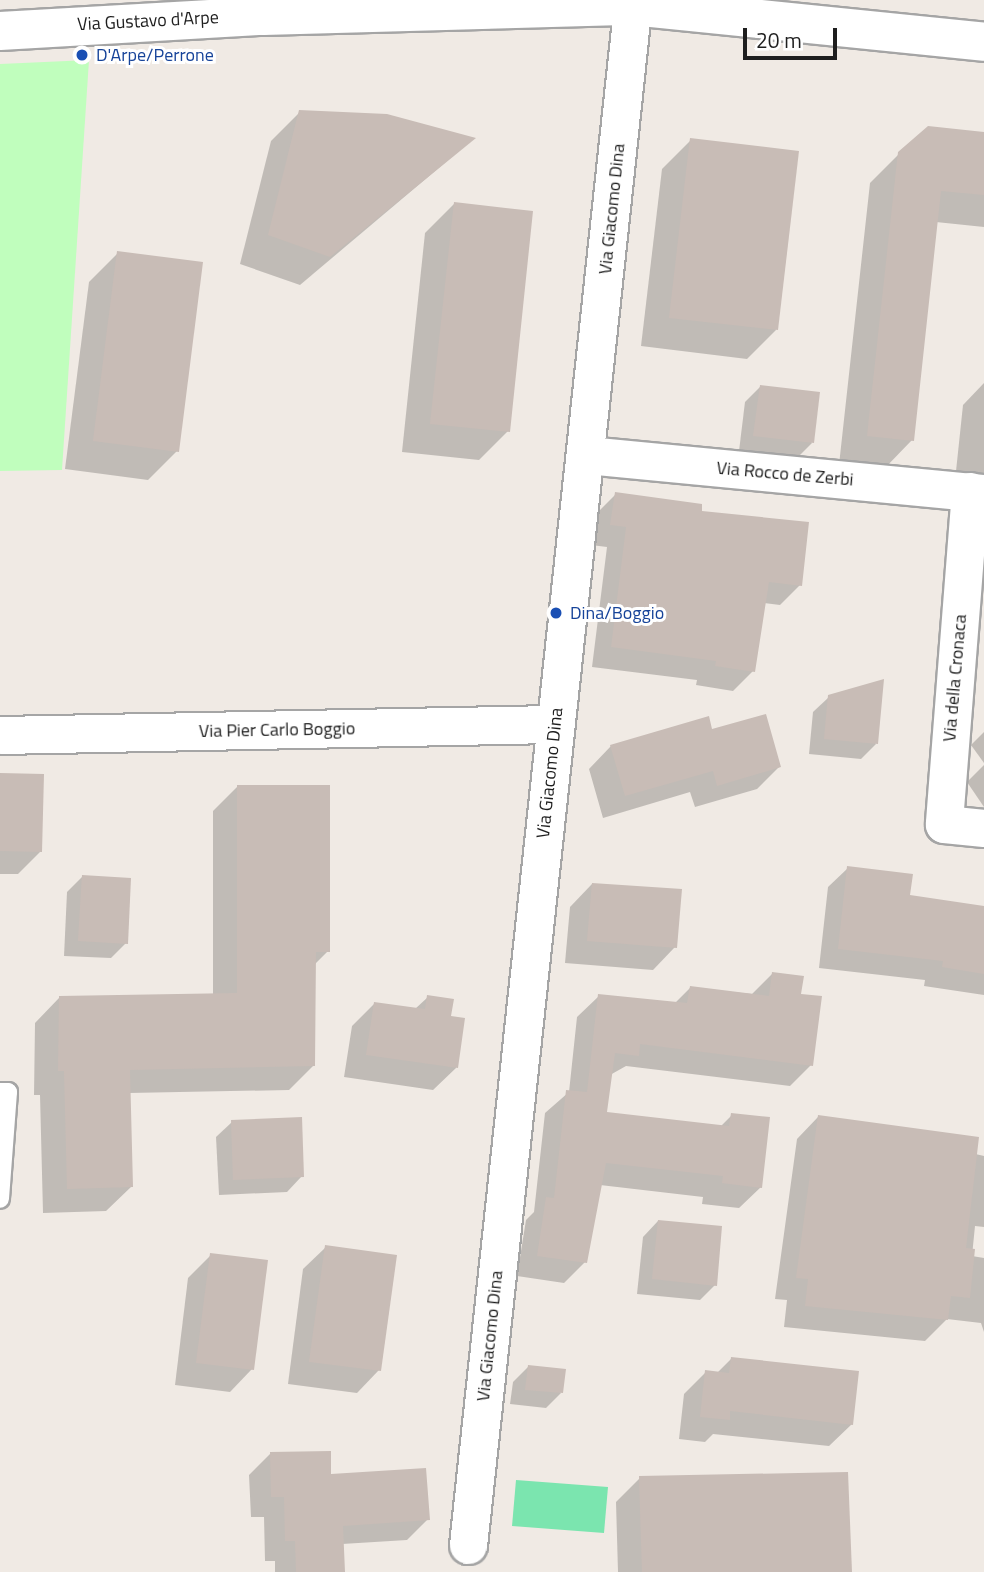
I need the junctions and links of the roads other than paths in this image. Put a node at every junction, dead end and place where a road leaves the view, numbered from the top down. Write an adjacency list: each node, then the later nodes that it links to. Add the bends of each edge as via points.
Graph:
1 (633, 3): 2 (street, Via Gustavo d'Arpe); 4 (street, Via Gustavo d'Arpe); 5 (street, Via Giacomo Dina)
2 (391, 6): 3 (street, Via Gustavo d'Arpe)
3 (0, 31)
4 (984, 42)
5 (587, 455): 6 (street, Via Rocco de Zerbi); 7 (street, Via Giacomo Dina)
6 (977, 492): 9 (street, Via della Cronaca, via 944,824)
7 (554, 724): 8 (street, Via Pier Carlo Boggio); 12 (street, Via Giacomo Dina)
8 (0, 735)
9 (984, 828)
10 (0, 1092): 11 (lane, via 8,1092)
11 (0, 1199)
12 (468, 1545)

